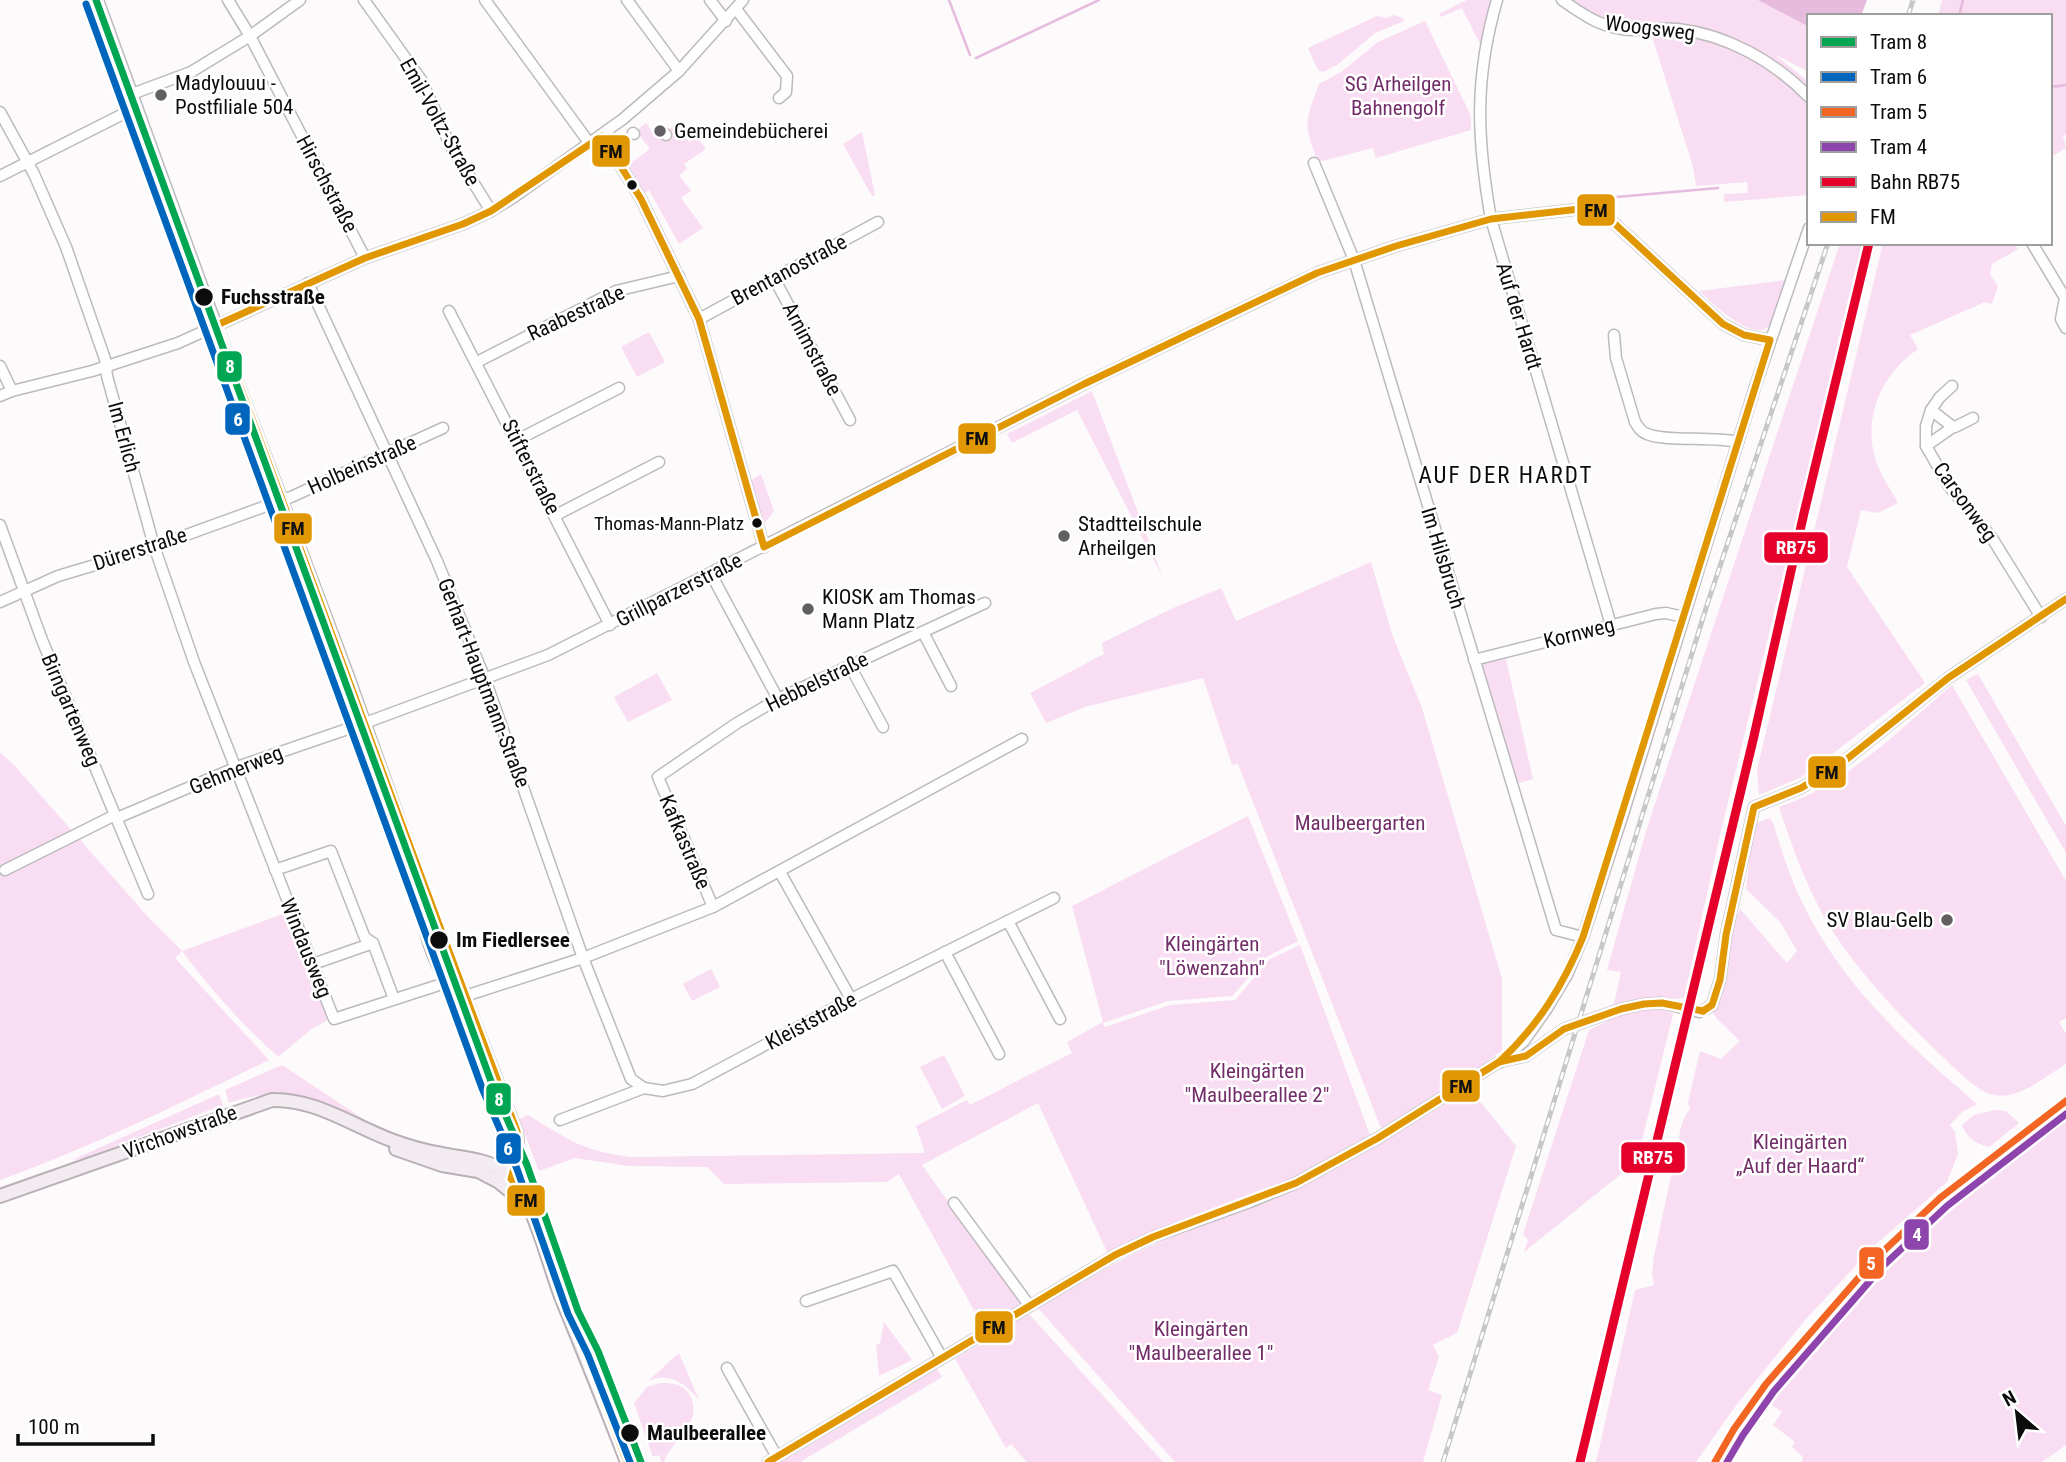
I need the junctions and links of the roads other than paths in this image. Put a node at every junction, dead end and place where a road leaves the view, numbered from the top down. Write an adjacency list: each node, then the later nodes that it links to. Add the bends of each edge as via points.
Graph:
1 (98, 0): 15 (street)
2 (228, 0): 13 (street, Hirschstraße)
3 (300, 0): 13 (street)
4 (364, 0): 25 (street, Emil-Voltz-Straße, via 422,81 450,145)
5 (485, 0): 21 (street)
6 (627, 0): 14 (street)
7 (710, 0): 12 (street)
8 (744, 0): 11 (street)
9 (1497, 0): 26 (street, Auf der Hardt, via 1484,57 1478,117)
10 (1562, 0): 16 (street, Woogsweg, via 1612,28 1706,34 1778,69)
11 (736, 9): 12 (street); 17 (street, via 787,76 786,92)
12 (726, 21): 14 (street)
13 (250, 36): 15 (street, via 191,72); 30 (street, Hirschstraße)
14 (679, 71): 20 (street)
15 (132, 94): 18 (street)
16 (1807, 95)
17 (779, 98)
18 (137, 107): 22 (street); 37 (street)
19 (0, 112): 22 (street, Im Erlich)
20 (602, 136): 21 (street); 32 (street, via 641,199)
21 (590, 144): 25 (street)
22 (26, 162): 24 (street); 43 (street, Im Erlich, via 66,247)
23 (1314, 163): 31 (street, Im Hilsbruch)
24 (0, 176)
25 (491, 211): 30 (street)
26 (1491, 219): 31 (street, Grillparzerstraße); 40 (street, Grillparzerstraße, via 1589,208 1601,211 1723,324 1744,335); 71 (street, Auf der Hardt)
27 (878, 222): 33 (street, Brentanostraße)
28 (1807, 234): 40 (street)
29 (2033, 245): 38 (street, via 2064,298 2060,319)
30 (365, 258): 34 (street)
31 (1354, 260): 62 (street, Grillparzerstraße, via 1292,284 1084,384); 73 (street, Im Hilsbruch)
32 (679, 276): 36 (street); 41 (street, Raabestraße, via 616,291)
33 (774, 278): 36 (street, Brentanostraße); 50 (street, Arnimstraße)
34 (308, 283): 37 (street); 56 (street, Gerhart-Hauptmann-Straße)
35 (449, 311): 41 (street, Stifterstraße)
36 (699, 319): 62 (street)
37 (217, 325): 43 (street); 58 (street)
38 (2066, 328)
39 (1614, 335): 54 (street, via 1616,358 1639,430 1656,436)
40 (1770, 340): 54 (street)
41 (477, 362): 53 (street, Stifterstraße)
42 (0, 366): 46 (street)
43 (106, 367): 46 (street); 61 (street, Im Erlich)
44 (1952, 386): 48 (street)
45 (619, 388): 53 (street)
46 (12, 391): 47 (street)
47 (0, 396)
48 (1931, 410): 55 (street, Carsonweg); 55 (street, via 1954,427)
49 (1973, 418): 51 (street, Carsonweg)
50 (850, 420)
51 (1955, 427)
52 (443, 428): 56 (street, Holbeinstraße)
53 (517, 440): 59 (street, Stifterstraße)
54 (1738, 442): 68 (street)
55 (1926, 446): 69 (street, Carsonweg, via 1949,486 1992,538)
56 (388, 454): 58 (street, Holbeinstraße); 75 (street, Gerhart-Hauptmann-Straße)
57 (659, 462): 59 (street)
58 (281, 500): 61 (street, Dürerstraße); 78 (street)
59 (555, 515): 70 (street, Stifterstraße)
60 (0, 525): 64 (street, Birngartenweg)
61 (154, 546): 64 (street, Dürerstraße); 81 (street, Im Erlich)
62 (764, 547): 63 (street, Grillparzerstraße)
63 (711, 574): 70 (street, Grillparzerstraße); 77 (street)
64 (24, 591): 66 (street, Dürerstraße); 83 (street, Birngartenweg)
65 (2066, 600): 69 (street)
66 (0, 602)
67 (985, 603): 72 (street, Hebbelstraße)
68 (1684, 617): 71 (street, Kornweg, via 1666,613); 91 (street)
69 (2040, 617): 103 (street, via 1948,678 1842,763 1801,788 1754,807 1712,1005 1703,1011 1662,1003 1621,1009 1564,1029 1526,1056)
70 (610, 625): 75 (street, Grillparzerstraße)
71 (1611, 625): 73 (street, Kornweg)
72 (923, 632): 74 (street, Hebbelstraße); 76 (street)
73 (1474, 660): 91 (street, Im Hilsbruch, via 1556,930)
74 (850, 666): 77 (street, Hebbelstraße); 79 (street)
75 (485, 679): 78 (street, Grillparzerstraße); 94 (street, Gerhart-Hauptmann-Straße)
76 (951, 686)
77 (778, 699): 82 (street, Hebbelstraße)
78 (361, 725): 81 (street, Gehmerweg); 96 (street); 97 (street)
79 (883, 727)
80 (1022, 739): 86 (street)
81 (237, 767): 83 (street, Gehmerweg); 85 (street, Windausweg)
82 (658, 777): 89 (street, Kafkastraße)
83 (116, 817): 84 (street, Gehmerweg); 87 (street, Birngartenweg)
84 (5, 870)
85 (275, 870): 92 (street, via 331,851 365,938); 95 (street, Windausweg)
86 (780, 872): 89 (street); 99 (street)
87 (148, 894)
88 (1054, 898): 90 (street, Kleiststraße)
89 (713, 907): 94 (street)
90 (1008, 921): 93 (street, Kleiststraße); 101 (street)
91 (1583, 937): 103 (street, via 1546,1010 1524,1041)
92 (373, 943): 95 (street); 98 (street)
93 (945, 952): 99 (street, Kleiststraße); 102 (street, via 985,1039)
94 (583, 958): 97 (street); 104 (street, Gerhart-Hauptmann-Straße, via 631,1079)
95 (313, 964): 98 (street, Windausweg, via 334,1019)
96 (445, 983): 98 (street, Windausweg); 100 (street)
97 (465, 996): 100 (street); 106 (street, via 517,1131 517,1164)
98 (394, 999)
99 (851, 999): 104 (street, Kleiststraße, via 692,1084 663,1091)
100 (453, 1000): 106 (street, via 510,1141)
101 (1060, 1020)
102 (999, 1054)
103 (1499, 1062): 110 (street, via 1398,1126 1296,1182 1153,1237)
104 (644, 1088): 105 (street, Kleiststraße)
105 (560, 1120)
106 (503, 1177): 107 (main road, Virchowstraße, via 401,1152 317,1106 272,1100); 114 (main road, via 520,1189 537,1224)
107 (0, 1196)
108 (954, 1203): 110 (street)
109 (806, 1301): 111 (street, via 894,1271)
110 (1029, 1305): 111 (street)
111 (942, 1358): 113 (street)
112 (727, 1368): 113 (street)
113 (772, 1459)
114 (626, 1462)

